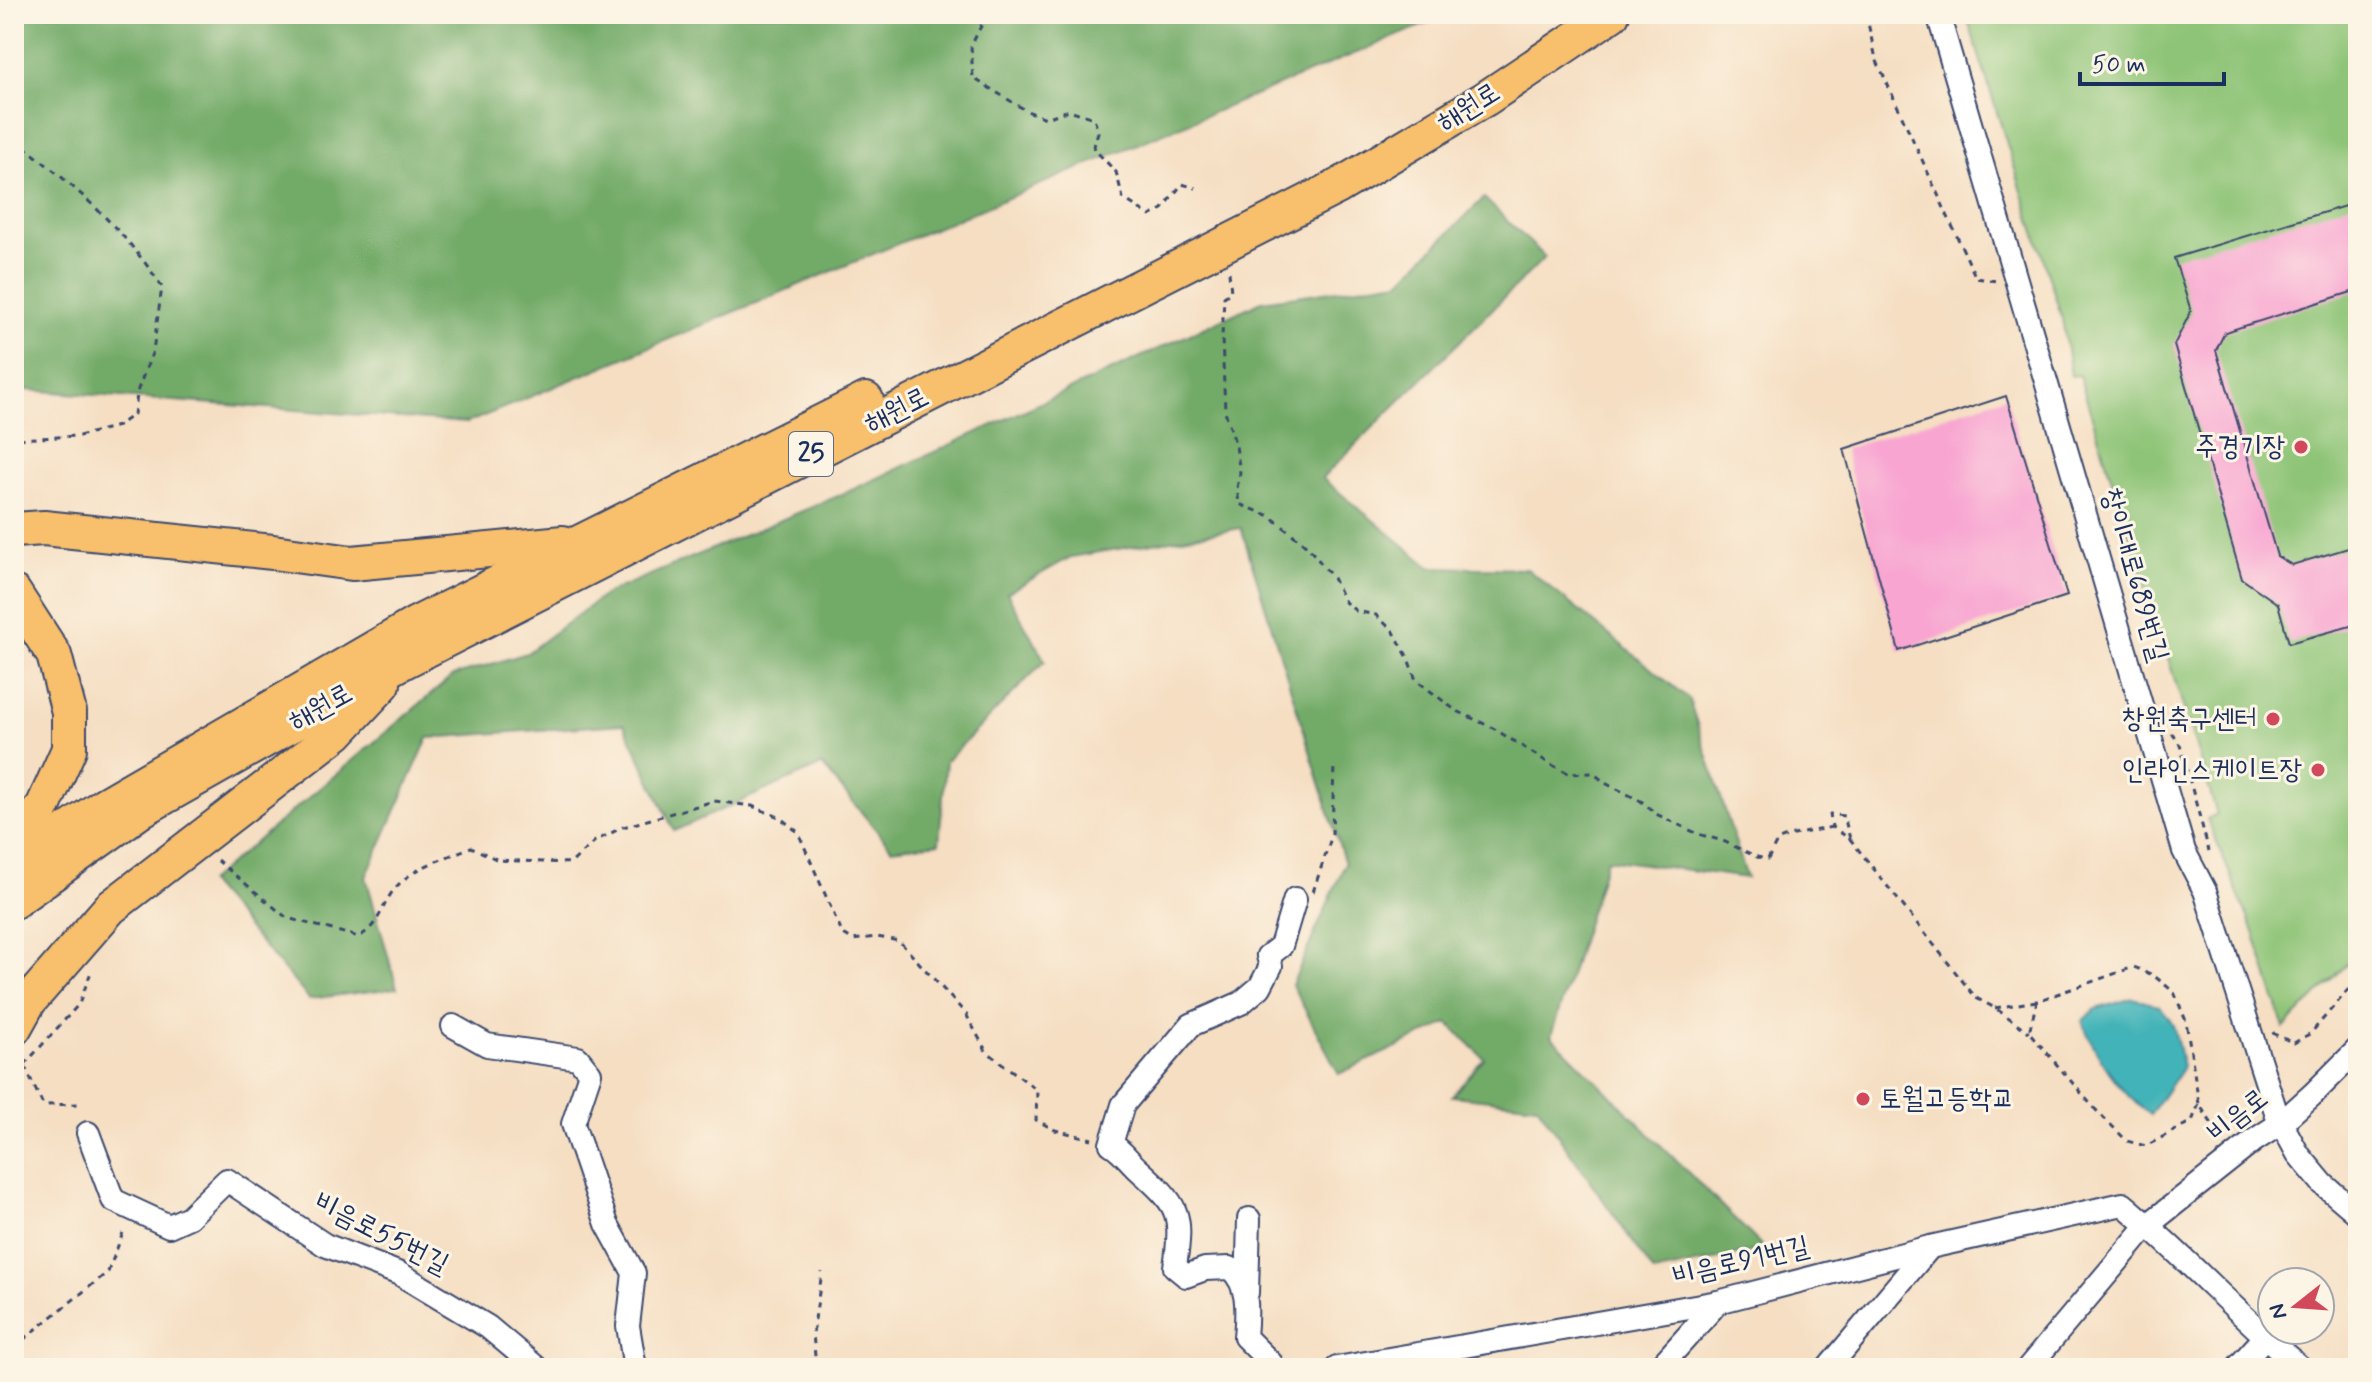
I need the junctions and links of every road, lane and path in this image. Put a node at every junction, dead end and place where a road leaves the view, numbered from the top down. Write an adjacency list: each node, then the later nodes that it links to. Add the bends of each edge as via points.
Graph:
1 (987, 14): 7 (path, via 971,46 973,78 1046,118 1069,110 1094,118 1095,150 1116,172 1123,198 1150,216 1163,209 1182,184)
2 (1580, 14): 12 (highway, 해원로 / 25, via 1338,165)
3 (1612, 14): 14 (highway, 해원로 / 25, via 1485,99 1339,186)
4 (1866, 14): 9 (path, via 1876,59 1976,278)
5 (1938, 14): 39 (street, 창이대로689번길, via 2184,851 2205,891)
6 (14, 139): 10 (path, via 101,211 162,287 153,351 134,414 118,426 79,436)
7 (1196, 188)
8 (1229, 269): 17 (path, via 1231,292 1224,297 1222,337 1225,411 1236,446 1239,504 1270,516 1317,557 1345,602 1356,611 1376,615 1394,632 1416,680 1455,710 1550,764 1570,774 1593,773 1656,814 1757,857 1768,859 1777,841 1789,836)
9 (1996, 281)
10 (14, 439)
11 (14, 530): 12 (highway, via 44,528 352,563)
12 (583, 541): 22 (highway, 해원로 / 25, via 416,624 104,805)
13 (14, 593): 18 (highway, via 54,655 69,712 69,749 43,807)
14 (406, 660): 24 (highway, 해원로 / 25, via 143,809); 32 (highway, via 337,733 110,908 29,1001)
15 (2172, 732): 20 (path)
16 (1334, 764): 25 (path, via 1332,835 1314,890)
17 (1832, 827): 19 (path); 19 (path, via 1830,814 1844,816)
18 (14, 839)
19 (1850, 839): 29 (path, via 1976,998)
20 (2208, 850)
21 (210, 854): 41 (path, via 287,918 359,937 373,928 396,888 415,871 471,847 498,860 571,863 595,841 623,827 714,801 752,806 798,832 842,933 853,940 899,941 966,1014 986,1051 1037,1090 1036,1120)
22 (14, 868)
23 (1295, 899): 25 (street)
24 (14, 901)
25 (1287, 927): 50 (street, via 1281,946 1268,956 1271,966 1260,987 1241,1003 1191,1025 1123,1105 1111,1144 1175,1207 1175,1267 1186,1276 1230,1268 1239,1276)
26 (92, 971): 36 (path, via 79,1004)
27 (2358, 978): 30 (path, via 2311,1033 2294,1043 2274,1034)
28 (2037, 1001): 29 (path); 33 (path); 38 (path, via 2134,967 2153,975 2174,992 2186,1021)
29 (1995, 1008): 33 (path)
30 (2269, 1020)
31 (453, 1026): 57 (street, via 487,1045 578,1058 590,1073 573,1124 607,1224 634,1273 628,1326)
32 (14, 1028)
33 (2029, 1032): 38 (path, via 2127,1141 2146,1146 2192,1121)
34 (2358, 1049): 39 (street, 비음로)
35 (14, 1060): 36 (path)
36 (24, 1065): 37 (path, via 43,1105)
37 (82, 1104)
38 (2199, 1104): 42 (path)
39 (2281, 1123): 44 (street, 창이대로689번길, via 2323,1184); 46 (street, 비음로)
40 (88, 1133): 43 (street)
41 (1088, 1138)
42 (2221, 1138)
43 (113, 1200): 54 (path, via 124,1229 108,1272); 56 (street, 비음로55번길, via 169,1226 189,1217 227,1180 325,1245 400,1274 488,1327)
44 (2358, 1214)
45 (1249, 1219): 50 (street)
46 (2148, 1225): 47 (street, 비음로91번길, via 2123,1204); 51 (street); 62 (street, 비음로)
47 (1930, 1247): 49 (street, 비음로91번길); 61 (street)
48 (822, 1272): 58 (path, via 813,1333)
49 (1718, 1302): 59 (street, 비음로91번길); 60 (street)
50 (1247, 1306): 55 (street, via 1245,1337)
51 (2256, 1328)
52 (2257, 1346): 63 (street)
53 (2275, 1346): 64 (street)
54 (14, 1347)
55 (1270, 1365)
56 (537, 1368)
57 (635, 1368)
58 (816, 1368)
59 (1337, 1368)
60 (1659, 1368)
61 (1828, 1368)
62 (2028, 1368)
63 (2237, 1368)
64 (2301, 1368)

